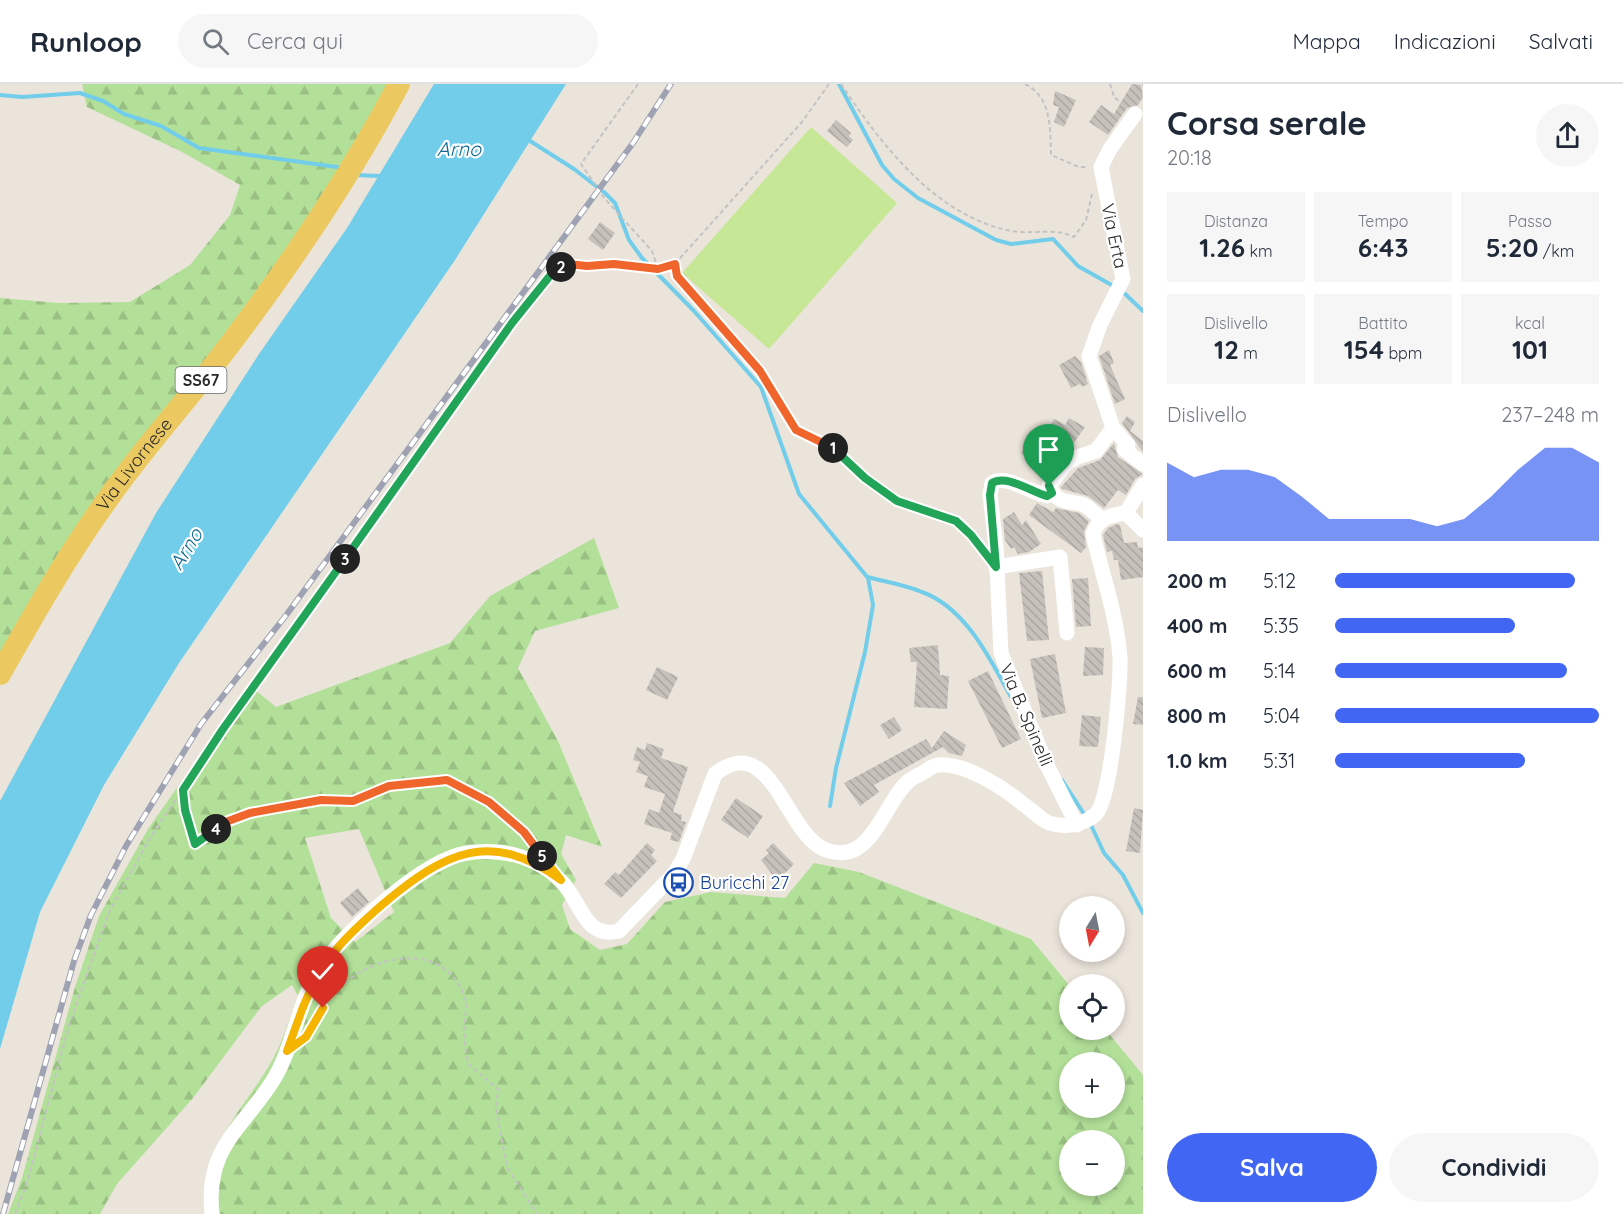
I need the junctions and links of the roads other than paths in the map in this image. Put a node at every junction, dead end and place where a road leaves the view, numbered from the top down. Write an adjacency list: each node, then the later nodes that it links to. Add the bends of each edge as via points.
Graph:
1 (399, 84): 11 (main road, Via Livornese / SS67, via 297,250 234,339 108,498 50,584)
2 (1134, 113): 3 (street, Via Erta, via 1101,167 1123,279 1089,356)
3 (1113, 428): 4 (street, Via Erta, via 1128,445 1124,449); 6 (street, via 1096,451 1066,464 1049,486)
4 (1143, 464)
5 (1143, 485): 7 (street)
6 (1052, 493): 8 (street, via 1070,504 1083,504); 9 (street, Via B. Spinelli, via 1047,496 1011,482 992,483)
7 (1134, 520): 8 (street)
8 (1099, 521): 12 (street, via 1093,534 1113,609 1120,659 1117,703 1107,787 1097,813)
9 (996, 567): 10 (street, via 1060,556); 12 (street, Via B. Spinelli, via 1001,653 1045,761)
10 (1067, 633)
11 (0, 674)
12 (1077, 825): 13 (street, via 1048,823 1011,794 968,770 937,765 908,781 870,837 859,846 849,851 826,850 804,833 766,773 753,766 725,766 715,774 674,874 619,931 607,934 596,930 561,880 542,866 502,852 465,853 415,877 346,936 317,974 272,1081 221,1150 210,1193)
13 (212, 1214)

